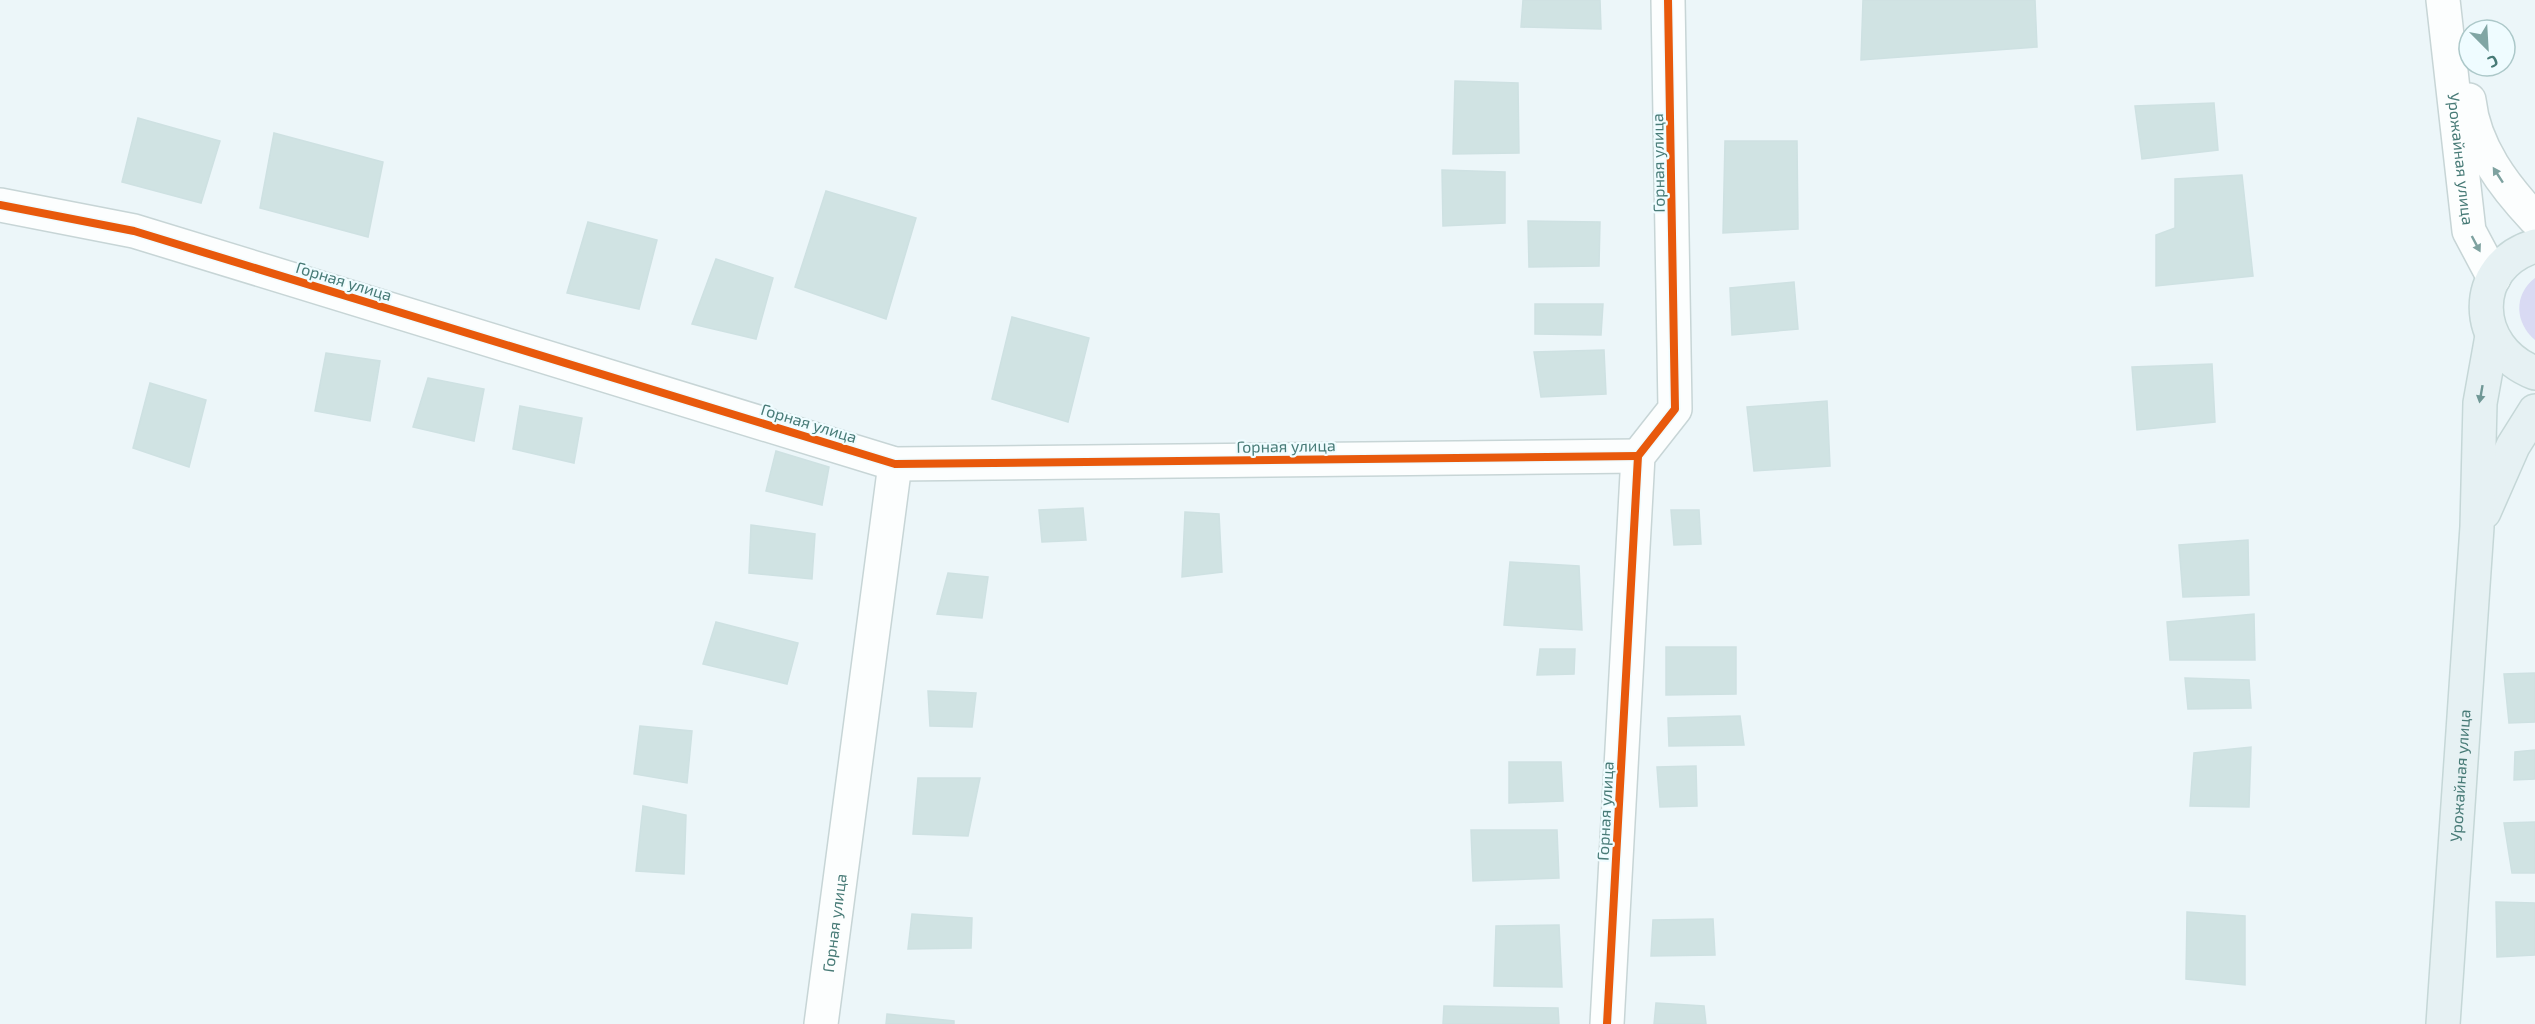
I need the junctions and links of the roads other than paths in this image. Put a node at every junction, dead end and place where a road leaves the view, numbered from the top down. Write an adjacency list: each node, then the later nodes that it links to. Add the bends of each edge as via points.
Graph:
1 (1668, 0): 11 (street, Горная улица, via 1675,409)
2 (2443, 0): 7 (street, Урожайная улица, one-way to 7, via 2469,231)
3 (2458, 0): 5 (street, Урожайная улица, one-way to 3, via 2508,191 2489,161 2470,112)
4 (0, 205): 12 (street, Горная улица, via 134,231)
5 (2535, 219)
6 (2535, 246): 7 (main road, via 2510,258)
7 (2494, 278): 8 (main road, via 2486,307)
8 (2492, 336): 9 (main road, via 2502,353 2518,367); 13 (main road, Урожайная улица, one-way to 13, via 2480,404)
9 (2535, 373)
10 (2535, 411): 13 (main road, via 2513,446)
11 (1638, 456): 12 (street, Горная улица); 15 (street, Горная улица)
12 (895, 464): 14 (street, Горная улица)
13 (2477, 527): 16 (main road, Урожайная улица)
14 (821, 1024)
15 (1606, 1024)
16 (2443, 1024)

